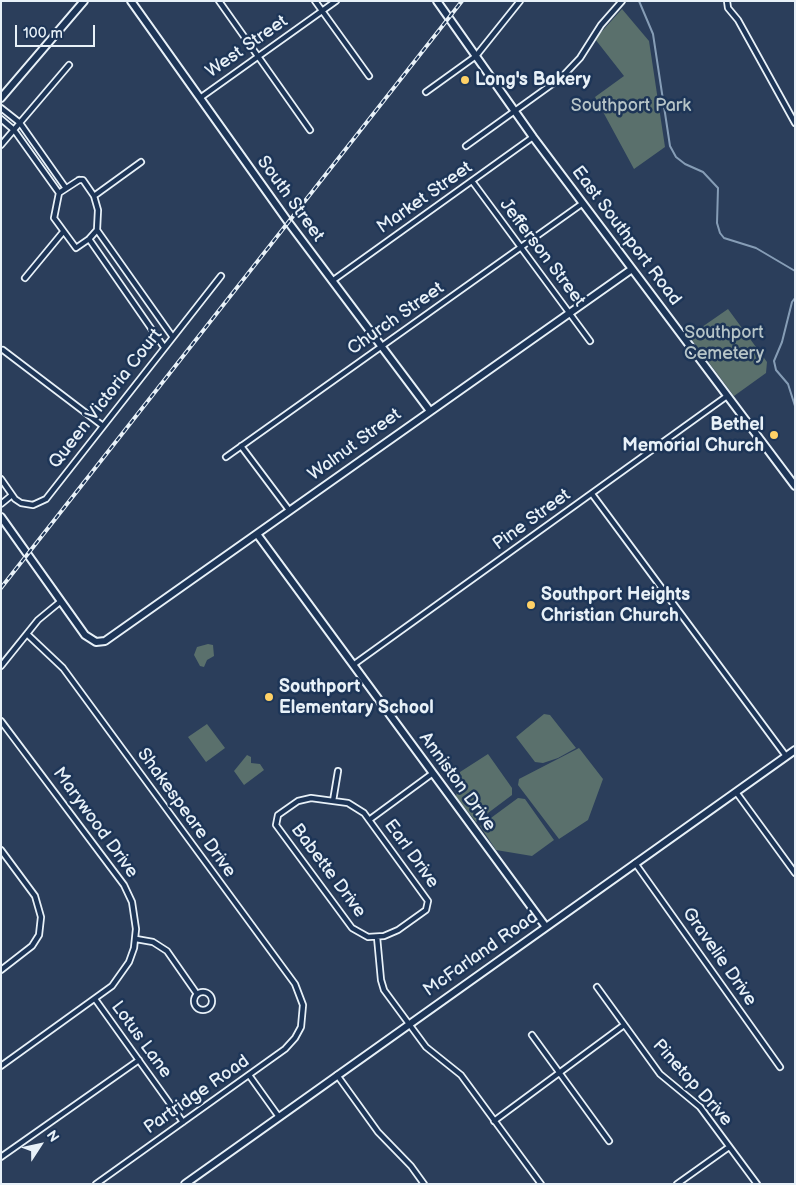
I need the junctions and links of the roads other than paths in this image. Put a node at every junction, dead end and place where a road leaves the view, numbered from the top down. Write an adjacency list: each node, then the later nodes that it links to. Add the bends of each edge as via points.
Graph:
1 (84, 1): 18 (street)
2 (131, 1): 19 (street, South Street)
3 (219, 1): 13 (street)
4 (315, 1): 12 (street)
5 (336, 1): 12 (street, West Street)
6 (437, 1): 14 (street, East Southport Road)
7 (520, 1): 14 (street)
8 (722, 1): 11 (street)
9 (727, 1): 11 (street)
10 (618, 2): 21 (street, via 570,70)
11 (728, 8): 24 (street, via 738,20)
12 (322, 11): 13 (street, West Street); 16 (street)
13 (258, 56): 19 (street, West Street); 26 (street)
14 (476, 56): 17 (street); 21 (street, East Southport Road)
15 (69, 65): 23 (street)
16 (369, 76)
17 (426, 92)
18 (1, 98)
19 (200, 98): 43 (street, South Street)
20 (1, 108): 23 (street)
21 (515, 112): 27 (street, East Southport Road); 29 (street)
22 (1, 119): 25 (street)
23 (20, 123): 25 (street); 32 (street)
24 (795, 123)
25 (14, 130): 28 (street); 33 (street)
26 (310, 130)
27 (533, 138): 31 (street, Market Street); 35 (street, East Southport Road)
28 (1, 145)
29 (466, 146)
30 (141, 162): 34 (street)
31 (472, 181): 39 (street, Jefferson Street); 43 (street, Market Street)
32 (65, 187): 33 (street); 34 (street, via 82,180)
33 (59, 193): 37 (street, via 54,219)
34 (94, 196): 36 (street, via 98,210)
35 (582, 203): 39 (street, Church Street); 40 (street, East Southport Road)
36 (97, 230): 38 (street); 45 (street)
37 (63, 232): 38 (street, via 76,248); 42 (street)
38 (89, 239): 48 (street)
39 (521, 247): 44 (street, Jefferson Street); 47 (street, Church Street)
40 (632, 269): 44 (street, Walnut Street); 50 (street, East Southport Road)
41 (221, 276): 45 (street, Queen Victoria Court)
42 (25, 278)
43 (332, 281): 47 (street, South Street)
44 (570, 313): 46 (street, Jefferson Street); 51 (street, Walnut Street)
45 (172, 336): 48 (street, Queen Victoria Court)
46 (590, 341)
47 (381, 346): 51 (street, South Street); 53 (street, Church Street)
48 (164, 347): 52 (street, Queen Victoria Court)
49 (3, 350): 52 (street)
50 (727, 396): 56 (street, East Southport Road); 57 (street, Pine Street)
51 (430, 411): 60 (street, Walnut Street)
52 (103, 426): 58 (street, Queen Victoria Court, via 43,502 26,505)
53 (241, 446): 54 (street, Church Street); 60 (street)
54 (226, 457)
55 (1, 479): 58 (street)
56 (795, 486)
57 (592, 494): 65 (street, Pine Street); 69 (street)
58 (12, 495): 59 (street)
59 (1, 504)
60 (289, 510): 62 (street, Walnut Street)
61 (1, 517): 63 (street)
62 (256, 534): 63 (street, Walnut Street, via 108,640 96,642 85,635); 65 (street, Anniston Drive)
63 (61, 601): 64 (street)
64 (27, 634): 66 (street); 86 (street, Shakespeare Drive, via 63,668 295,984 302,1000)
65 (353, 665): 71 (street, Anniston Drive)
66 (1, 666)
67 (1, 721): 81 (street, Marywood Drive, via 124,885 134,912)
68 (795, 750): 69 (street, McFarland Road)
69 (786, 756): 72 (street, McFarland Road)
70 (338, 771): 73 (street)
71 (432, 773): 75 (street); 79 (street, Anniston Drive)
72 (736, 792): 77 (street, McFarland Road); 78 (street)
73 (333, 801): 74 (street, Earl Drive, via 300,800); 75 (street, Earl Drive, via 358,808)
74 (275, 820): 80 (street, Babette Drive, via 350,926 361,934)
75 (369, 820): 80 (street, Earl Drive, via 429,905 398,930)
76 (1, 850): 82 (street, via 33,894 40,910 41,925 35,942)
77 (635, 863): 79 (street, McFarland Road); 92 (street, Gravelie Drive)
78 (795, 873)
79 (546, 927): 87 (street, McFarland Road)
80 (377, 937): 87 (street, via 383,988)
81 (136, 939): 84 (street, via 152,942 167,951); 85 (street, Marywood Drive, via 122,975)
82 (1, 970)
83 (597, 987): 88 (street, Pinetop Drive)
84 (198, 994): 84 (street, via 194,1001 196,1007 202,1010 210,1008 210,996 202,992)
85 (95, 999): 90 (street, Lotus Lane); 91 (street, Marywood Drive)
86 (303, 1020): 94 (street, Partridge Road, via 289,1046)
87 (409, 1024): 95 (street, McFarland Road); 97 (street, via 426,1047 458,1072)
88 (624, 1025): 93 (street); 100 (street, Pinetop Drive, via 660,1074 700,1108)
89 (532, 1035): 93 (street)
90 (139, 1060): 98 (street, Lotus Lane); 101 (street)
91 (1, 1066)
92 (780, 1067)
93 (559, 1073): 97 (street); 99 (street)
94 (249, 1075): 96 (street); 98 (street, Partridge Road)
95 (336, 1076): 96 (street, McFarland Road); 104 (street, via 378,1132)
96 (279, 1117): 103 (street, McFarland Road)
97 (494, 1121): 105 (street)
98 (183, 1122): 102 (street, Partridge Road)
99 (609, 1141)
100 (730, 1147): 106 (street); 107 (street, Pinetop Drive)
101 (1, 1158)
102 (96, 1184)
103 (185, 1184)
104 (424, 1184)
105 (541, 1184)
106 (677, 1184)
107 (757, 1184)

